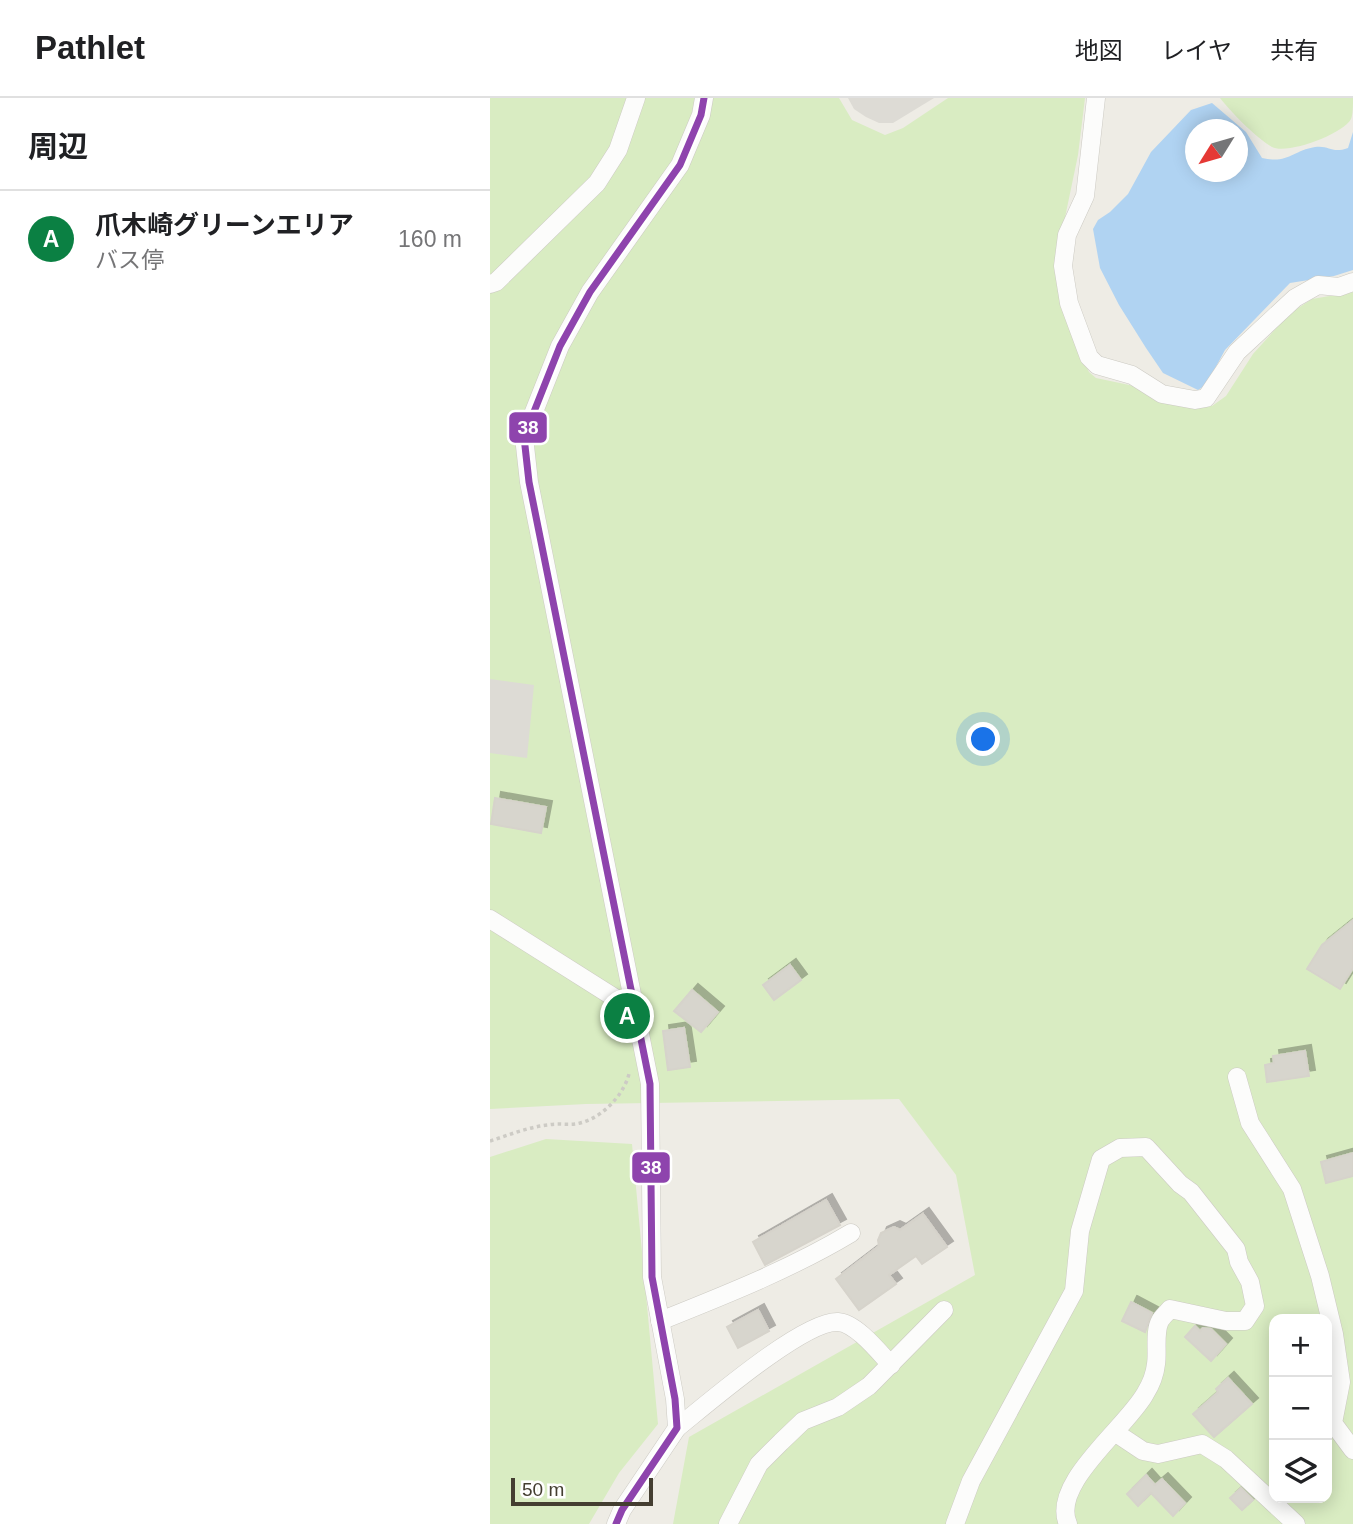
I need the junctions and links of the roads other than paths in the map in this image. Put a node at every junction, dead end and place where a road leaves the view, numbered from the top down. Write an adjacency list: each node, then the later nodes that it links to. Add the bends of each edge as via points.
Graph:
1 (636, 98): 5 (street, via 618,150 597,183)
2 (704, 98): 7 (street, via 680,165 590,292 566,335 524,437 529,482)
3 (1096, 98): 4 (street, via 1085,196 1067,235 1063,266 1069,303 1089,357 1097,366 1132,375 1162,394 1206,398 1237,352 1295,298 1318,285)
4 (1353, 282)
5 (490, 284)
6 (490, 919): 7 (street)
7 (634, 1010): 11 (street, via 650,1084 652,1277)
8 (1237, 1077): 15 (street, via 1250,1123 1292,1189 1320,1276 1340,1382 1333,1423)
9 (851, 1233): 11 (street, via 732,1292)
10 (944, 1310): 12 (street)
11 (660, 1321): 13 (street)
12 (891, 1365): 13 (street, via 860,1333 840,1322 822,1324 797,1336); 18 (street, via 869,1386 803,1421 781,1442 760,1464)
13 (677, 1428): 17 (street)
14 (1116, 1433): 16 (street, via 1145,1395 1156,1367 1158,1323 1170,1309 1245,1321 1255,1306 1236,1249 1191,1192 1146,1147 1120,1148 1101,1159 1080,1231 1074,1291 971,1481); 19 (street, via 1073,1485 1065,1502); 20 (street, via 1143,1451 1158,1454 1202,1444 1226,1459)
15 (1353, 1450)
16 (960, 1523)
17 (616, 1524)
18 (728, 1524)
19 (1068, 1524)
20 (1296, 1524)

